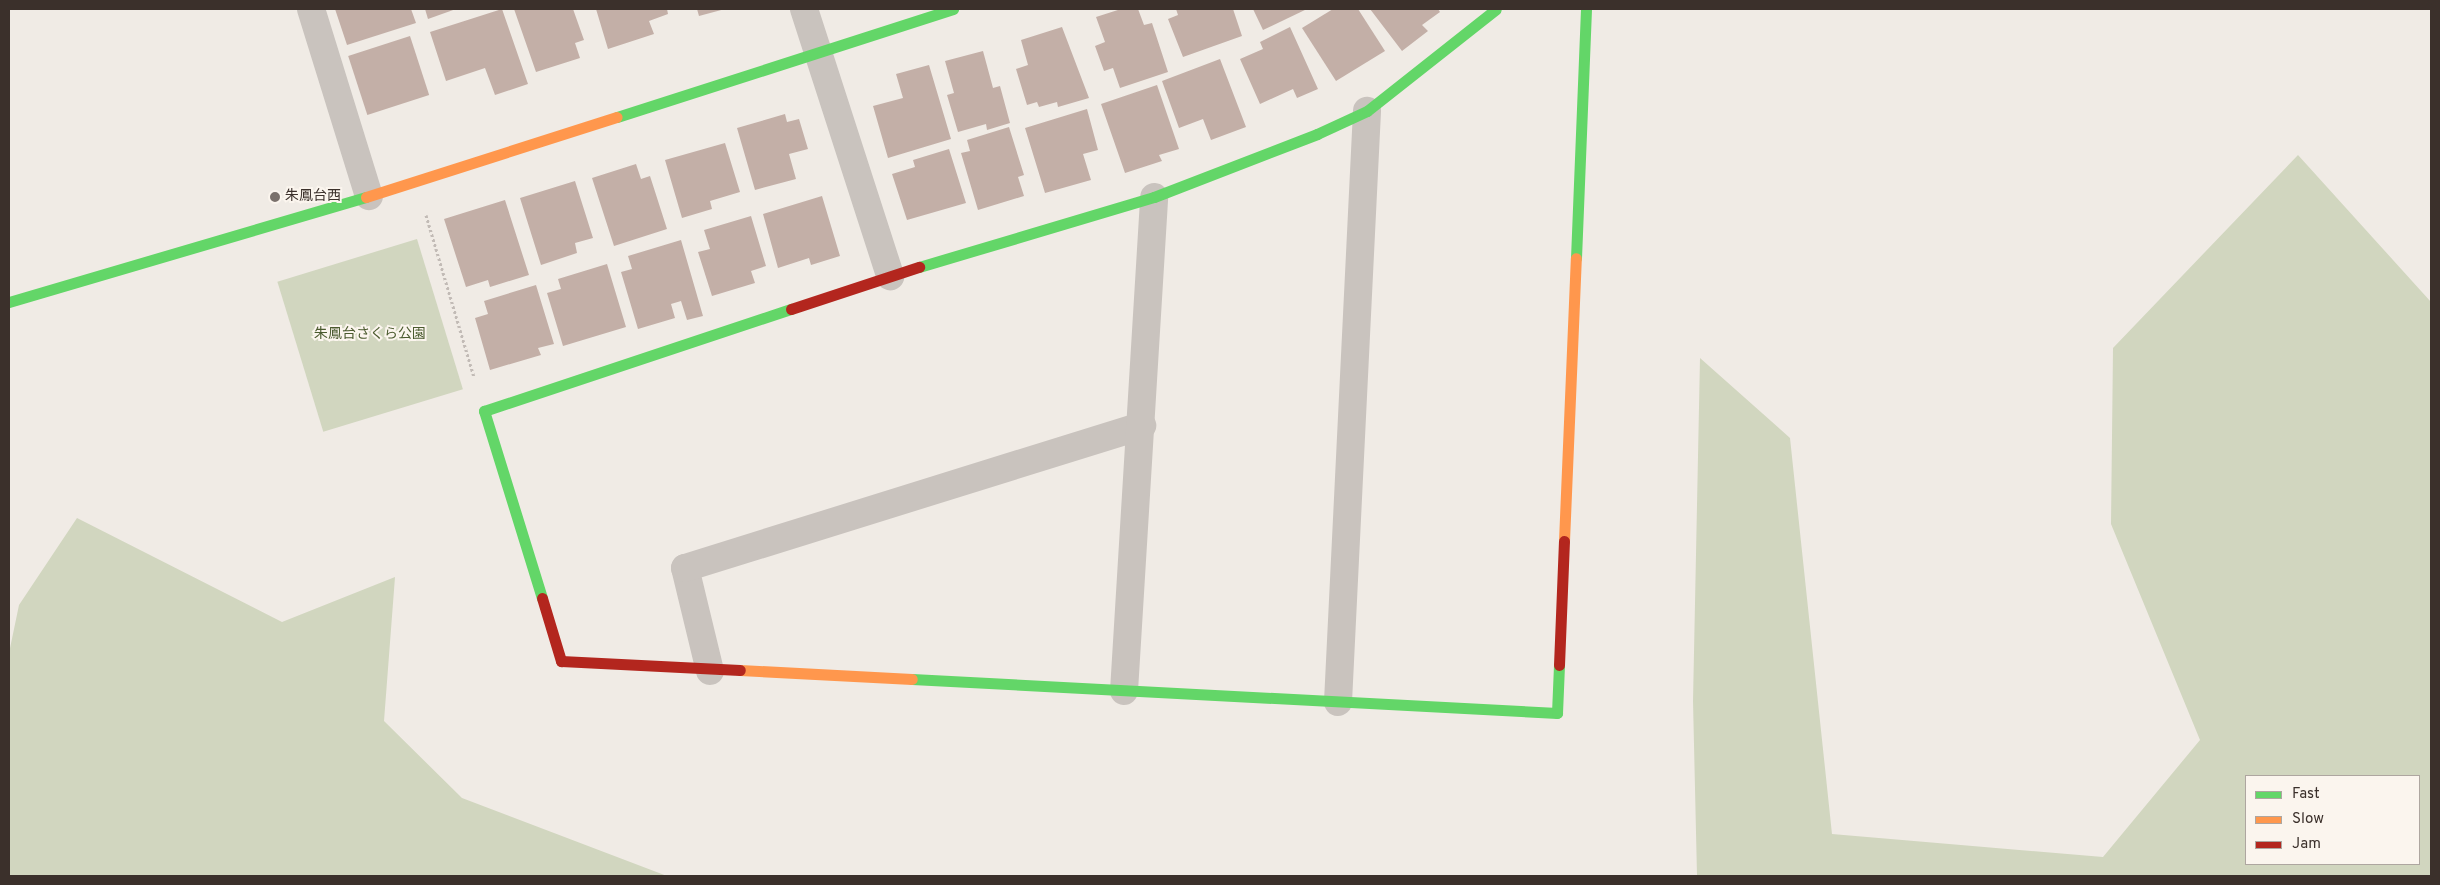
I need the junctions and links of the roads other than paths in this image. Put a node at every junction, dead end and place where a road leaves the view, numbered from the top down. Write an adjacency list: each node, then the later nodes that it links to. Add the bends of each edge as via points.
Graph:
1 (311, 9): 8 (street)
2 (804, 9): 6 (street)
3 (953, 9): 6 (street)
4 (1496, 9): 7 (street, via 1412,79)
5 (1586, 9): 15 (street, via 1557,713)
6 (817, 53): 8 (street); 10 (street)
7 (1367, 110): 9 (street, via 1318,134); 15 (street)
8 (368, 196): 11 (street)
9 (1154, 197): 10 (street); 12 (street)
10 (890, 276): 13 (street, via 484,411 561,661)
11 (9, 302)
12 (1142, 426): 13 (street, via 685,568); 14 (street)
13 (710, 671): 14 (street)
14 (1124, 691): 15 (street)
15 (1338, 702)

